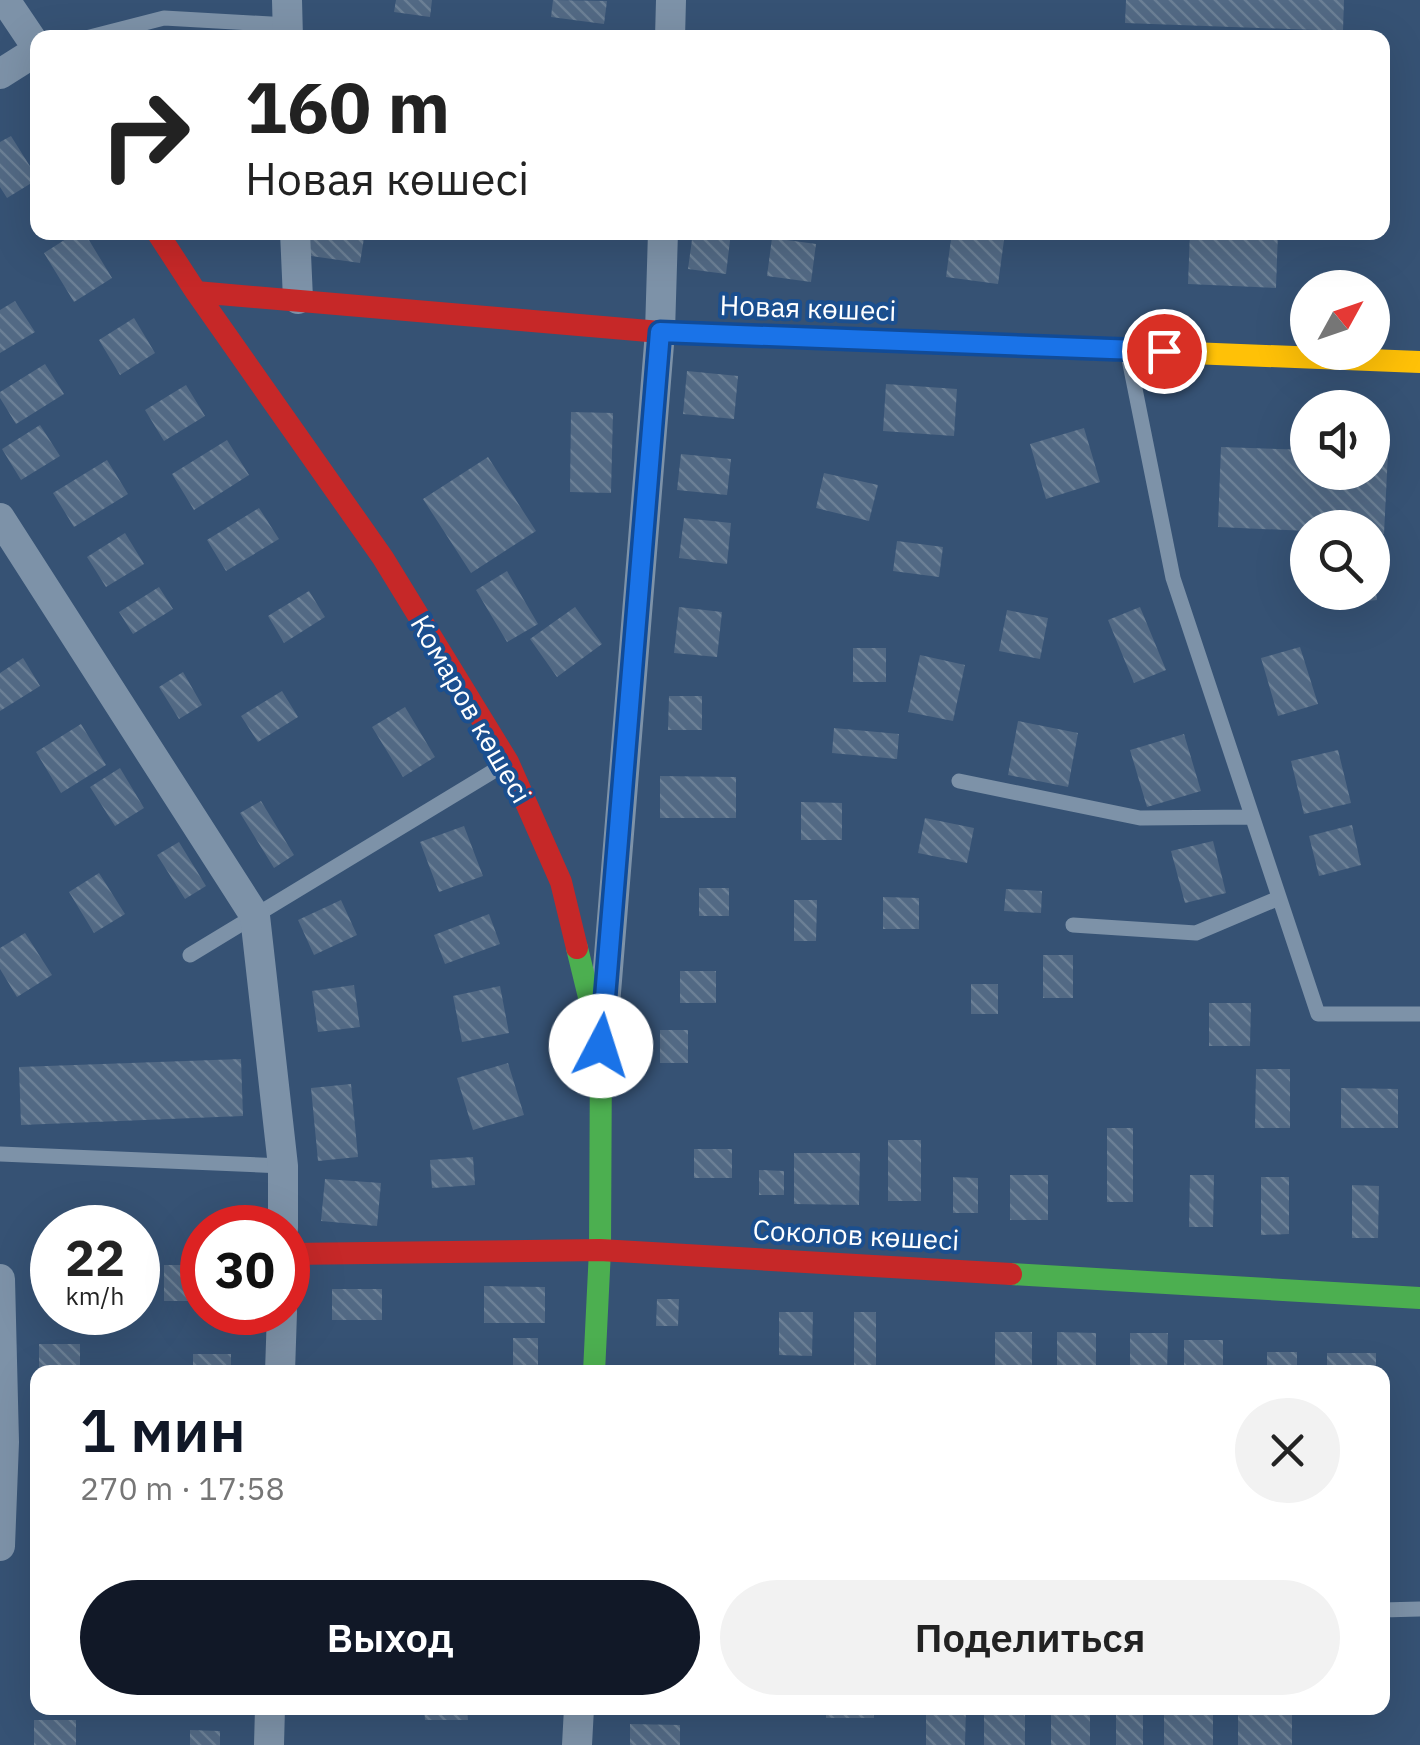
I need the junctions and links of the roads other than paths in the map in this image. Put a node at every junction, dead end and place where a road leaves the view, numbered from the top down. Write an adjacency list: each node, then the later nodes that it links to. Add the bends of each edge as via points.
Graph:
1 (4, 0): 8 (street)
2 (156, 0): 4 (lane)
3 (671, 0): 7 (street)
4 (164, 18): 5 (lane); 6 (lane)
5 (288, 21)
6 (117, 30)
7 (670, 30)
8 (30, 38)
9 (30, 55): 10 (street)
10 (0, 74)
11 (162, 240): 14 (street, Комаров көшесі)
12 (296, 240): 15 (street)
13 (663, 240): 16 (street)
14 (196, 292): 15 (street, Новая көшесі); 20 (street, Комаров көшесі, via 383,558)
15 (298, 299): 16 (street, Новая көшесі)
16 (660, 332): 17 (street, Новая көшесі); 28 (street)
17 (1128, 350): 18 (street, Новая көшесі); 22 (lane, via 1174,578)
18 (1420, 362)
19 (0, 518): 24 (street)
20 (508, 762): 24 (lane); 28 (street, Комаров көшесі, via 561,882)
21 (958, 780): 22 (lane, via 1140,818)
22 (1252, 817): 23 (lane)
23 (1279, 898): 25 (lane, via 1196,933); 27 (lane, via 1318,1014)
24 (254, 916): 26 (lane); 30 (street)
25 (1073, 924)
26 (190, 955)
27 (1420, 1014)
28 (601, 1046): 32 (street, Комаров көшесі)
29 (0, 1154): 30 (lane)
30 (283, 1166): 31 (street)
31 (283, 1205)
32 (600, 1250): 33 (street, Соколов көшесі); 35 (street, Соколов көшесі); 38 (street, Комаров көшесі)
33 (310, 1254)
34 (0, 1279): 39 (street)
35 (1420, 1298)
36 (281, 1335): 37 (street)
37 (280, 1365)
38 (594, 1365)
39 (0, 1546)
40 (1420, 1609): 41 (lane)
41 (1390, 1610)
42 (270, 1715): 44 (street)
43 (579, 1715): 45 (street)
44 (269, 1745)
45 (577, 1745)

